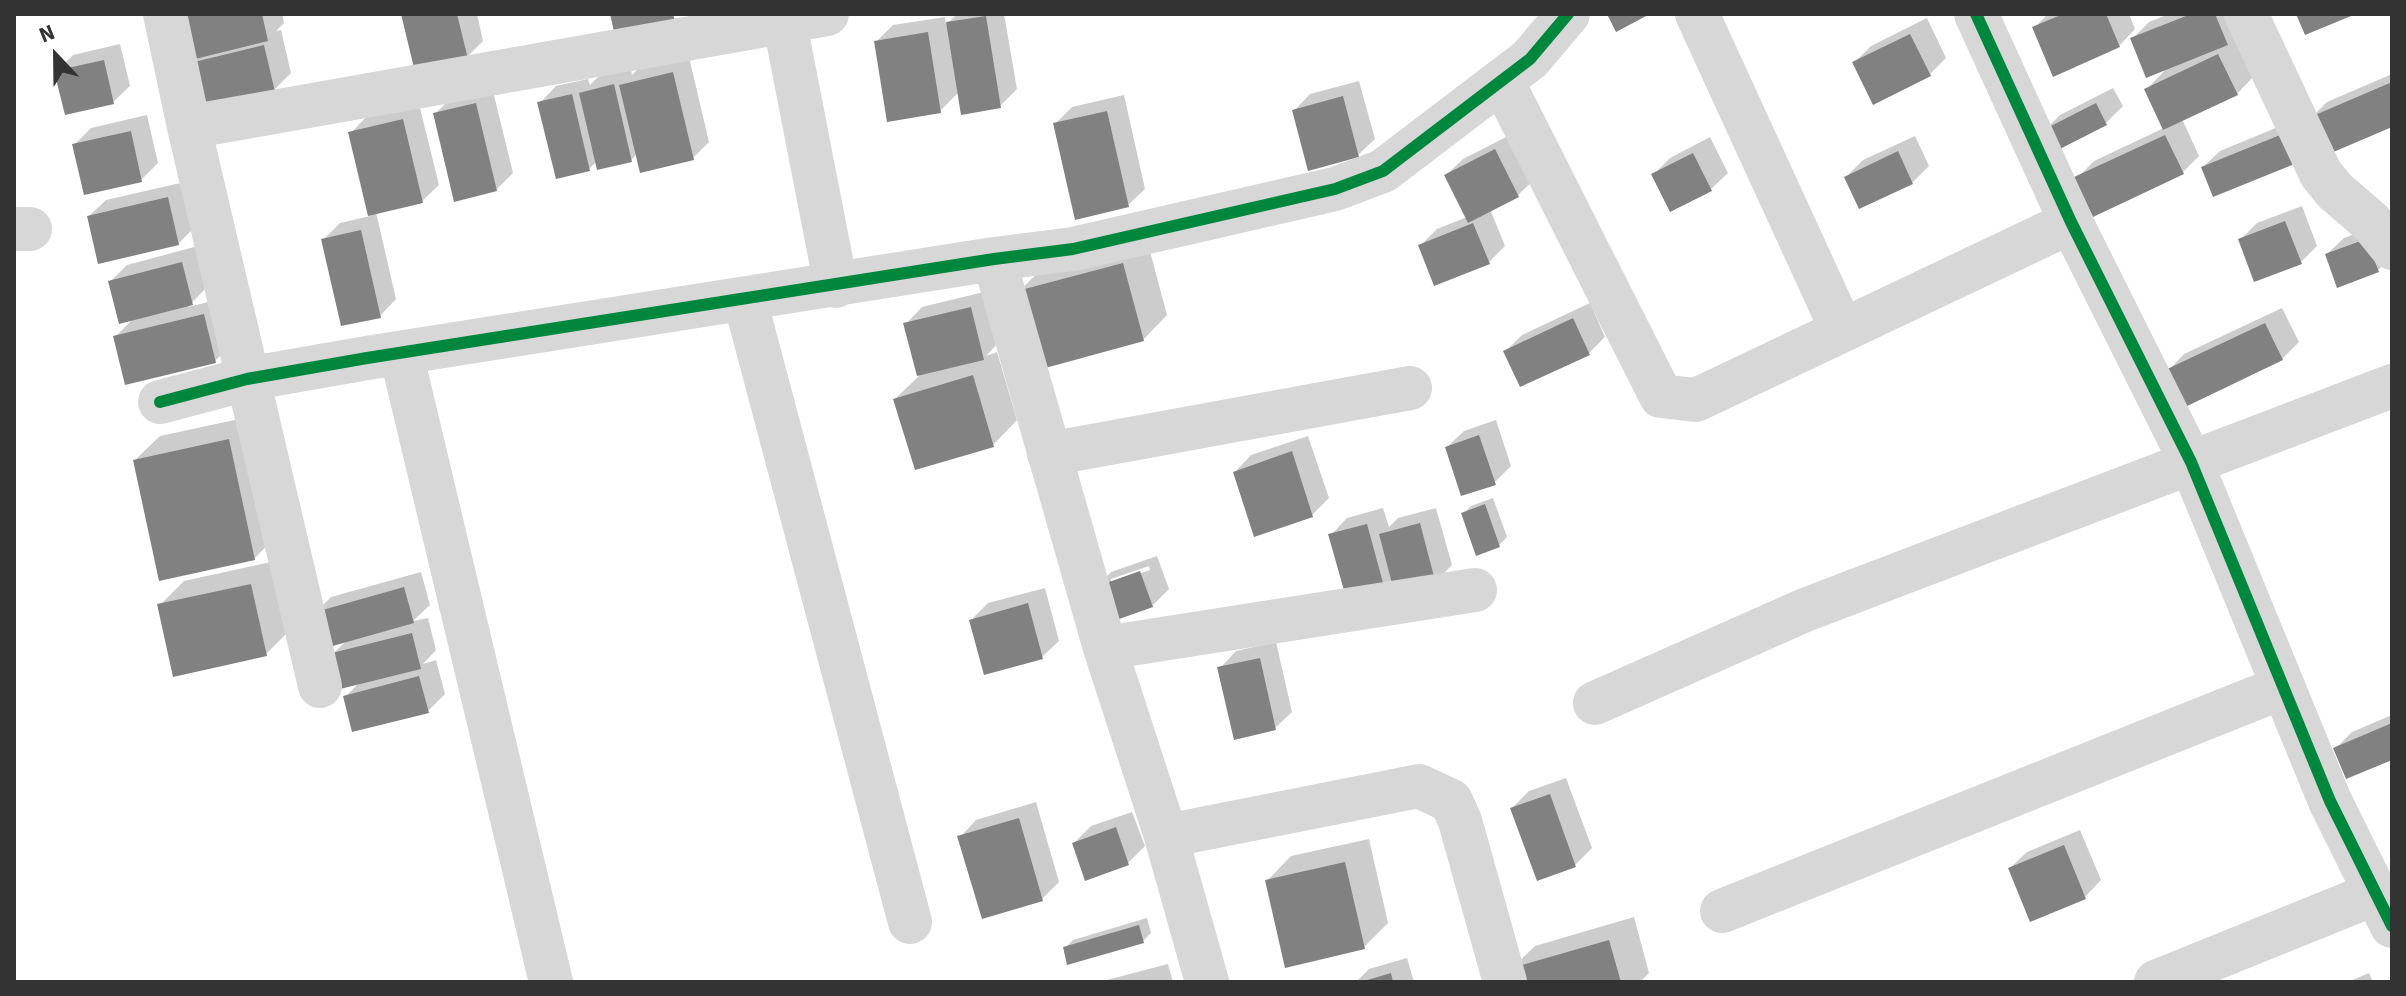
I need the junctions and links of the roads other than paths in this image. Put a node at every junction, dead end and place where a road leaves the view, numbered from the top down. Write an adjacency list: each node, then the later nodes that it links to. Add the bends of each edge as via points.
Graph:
1 (165, 14): 9 (street)
2 (827, 14): 7 (street)
3 (1568, 14): 8 (street, via 1530,59)
4 (1697, 14): 15 (street)
5 (1976, 14): 10 (street)
6 (2246, 14): 11 (street, via 2321,174)
7 (784, 18): 9 (street); 13 (street)
8 (1502, 81): 12 (street, via 1383,171 1335,189 1073,249); 15 (street, via 1661,396 1696,400)
9 (189, 127): 17 (street)
10 (2071, 222): 15 (street); 22 (street)
11 (2392, 248)
12 (994, 259): 13 (street); 21 (street)
13 (836, 286): 14 (street)
14 (745, 300): 16 (street); 31 (street)
15 (1842, 330)
16 (401, 353): 17 (street); 32 (street)
17 (247, 379): 20 (street); 25 (street)
18 (2392, 386): 22 (street)
19 (1410, 388): 21 (street)
20 (160, 402)
21 (1049, 454): 24 (street)
22 (2191, 462): 26 (street); 27 (street, via 1805,610)
23 (1475, 590): 24 (street)
24 (1105, 648): 28 (street)
25 (320, 686)
26 (2283, 687): 29 (street, via 2330,801); 30 (street)
27 (1595, 703)
28 (1166, 836): 33 (street); 34 (street, via 1419,786 1451,801 1460,821)
29 (2384, 909): 35 (street)
30 (1722, 911)
31 (910, 922)
32 (551, 982)
33 (1207, 982)
34 (1505, 982)
35 (2156, 982)

